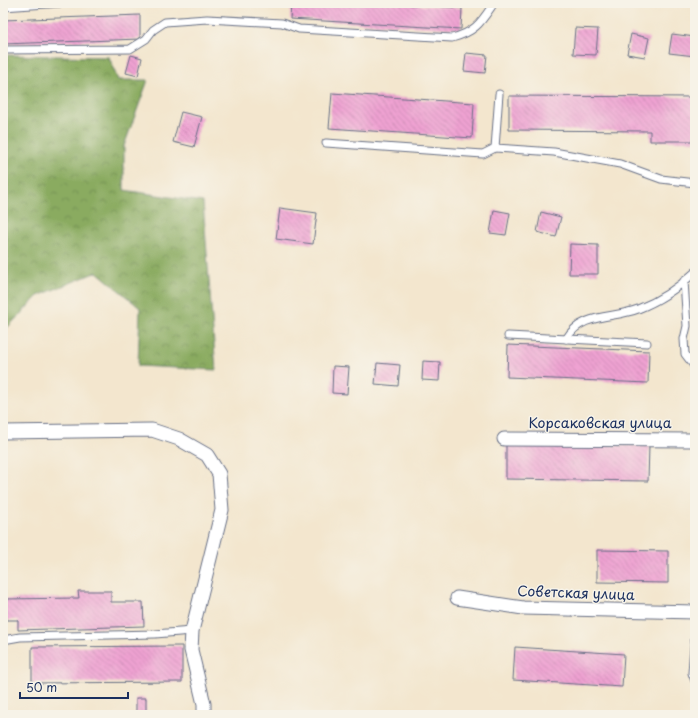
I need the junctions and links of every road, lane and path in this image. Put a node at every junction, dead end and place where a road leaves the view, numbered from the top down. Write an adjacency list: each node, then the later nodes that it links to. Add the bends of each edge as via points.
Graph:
1 (61, 3): 3 (lane)
2 (494, 3): 4 (lane, via 475,29 452,38 298,29 282,23 207,19 166,22 130,49)
3 (3, 7)
4 (3, 50)
5 (499, 94): 7 (lane)
6 (326, 144): 7 (lane, via 483,154)
7 (495, 148): 8 (lane, via 554,152 620,164 661,179)
8 (695, 183)
9 (695, 272): 10 (lane)
10 (684, 281): 12 (lane, via 656,301 637,310 587,320 572,329); 14 (lane, via 687,326 684,339 685,354)
11 (508, 336): 12 (lane)
12 (566, 339): 13 (lane)
13 (647, 343)
14 (695, 367)
15 (3, 432): 20 (street, via 152,430 179,439 207,455 219,474 222,510)
16 (504, 439): 17 (street, Корсаковская улица)
17 (695, 440)
18 (457, 598): 19 (street, Советская улица, via 523,608)
19 (695, 612)
20 (192, 631): 22 (lane, via 20,637); 24 (street, via 191,650 204,704)
21 (695, 632): 23 (lane, via 692,673)
22 (3, 640)
23 (695, 681)
24 (204, 715)

